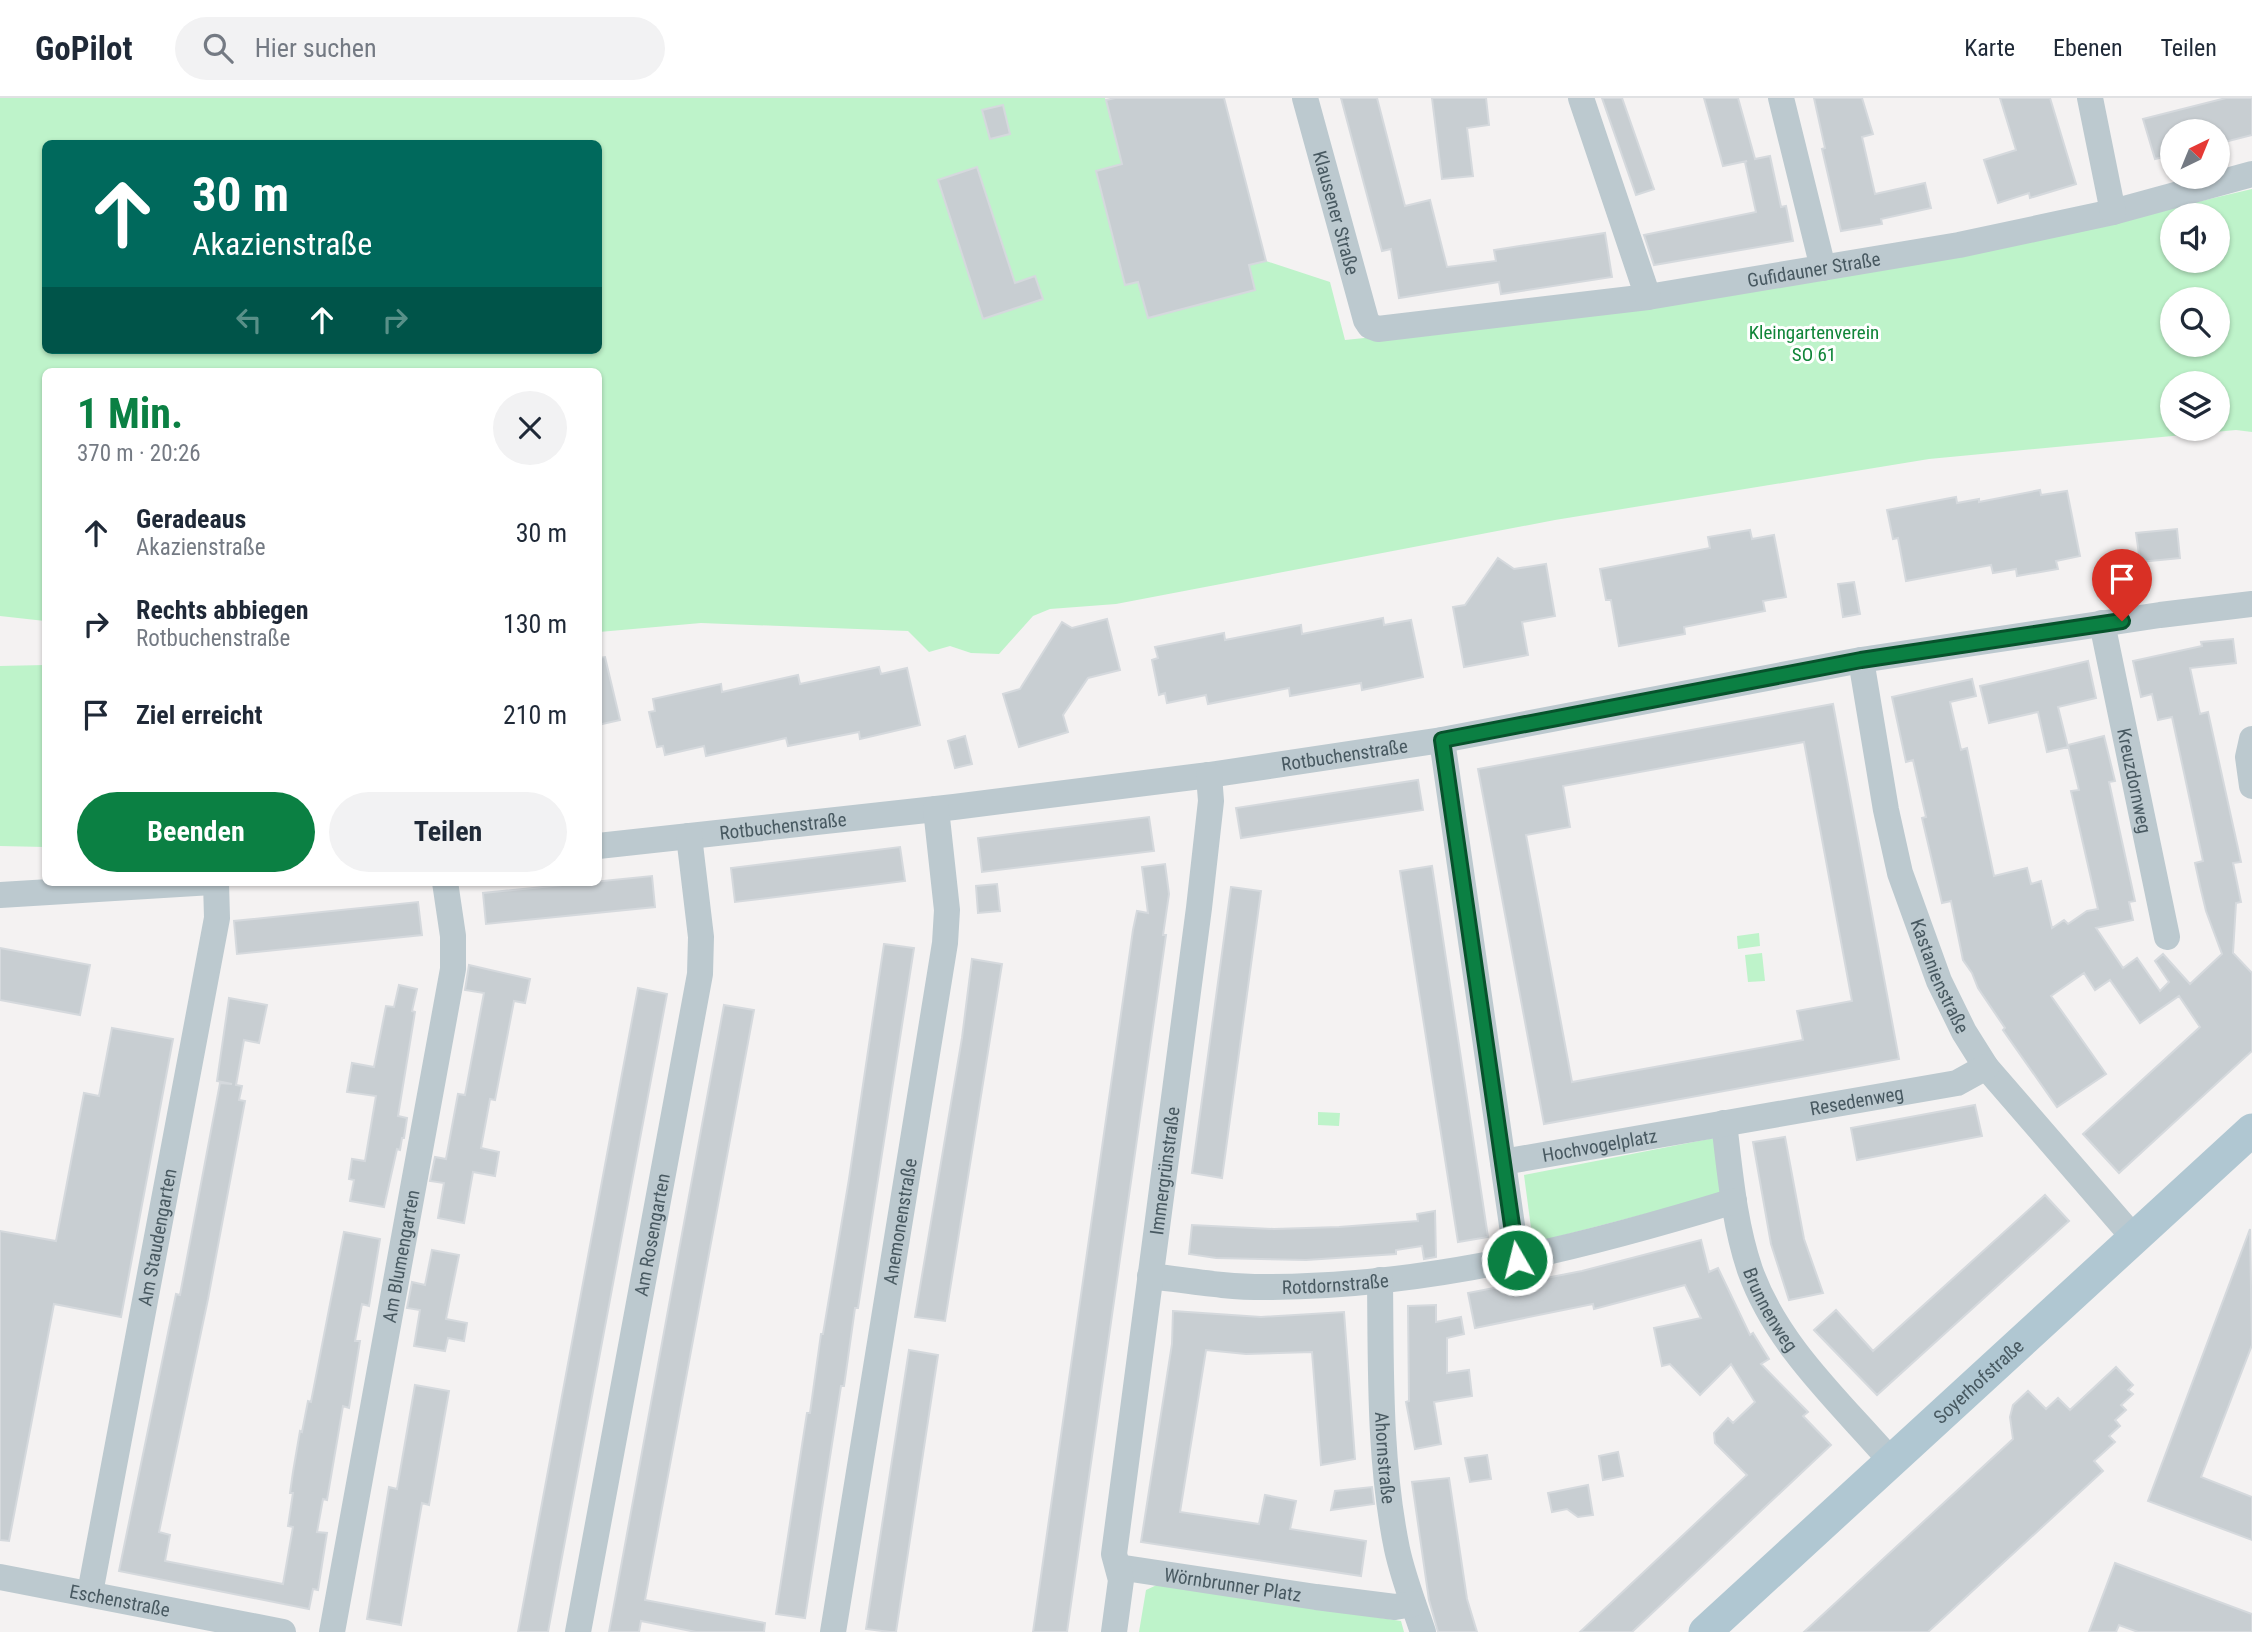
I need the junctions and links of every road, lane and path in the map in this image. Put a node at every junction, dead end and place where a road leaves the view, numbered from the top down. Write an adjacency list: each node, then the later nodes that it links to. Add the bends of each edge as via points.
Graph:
1 (1305, 98): 9 (street, Klausener Straße)
2 (1580, 98): 8 (street)
3 (1781, 98): 7 (street)
4 (2090, 98): 6 (street)
5 (2252, 174): 6 (street, Gufidauner Straße)
6 (2113, 212): 7 (street, Gufidauner Straße)
7 (1823, 268): 8 (street, Gufidauner Straße)
8 (1648, 298): 9 (street, Gufidauner Straße, via 1378,329)
9 (1370, 326)
10 (2252, 604): 11 (street, Rotbuchenstraße)
11 (2102, 623): 12 (street, Rotbuchenstraße); 24 (street, Kreuzdornweg)
12 (1861, 660): 14 (street, Rotbuchenstraße); 25 (street, Kastanienstraße, via 1900,873 1939,981)
13 (2252, 739): 16 (street, via 2248,757)
14 (1442, 740): 15 (street, Rotbuchenstraße); 28 (street)
15 (1209, 775): 17 (street, Rotbuchenstraße); 32 (street, Immergrünstraße, via 1210,814)
16 (2252, 786)
17 (936, 809): 18 (street, Rotbuchenstraße); 42 (street, Anemonenstraße, via 946,934)
18 (689, 836): 19 (street, Rotbuchenstraße); 41 (street, Am Rosengarten, via 701,937 699,974)
19 (602, 846)
20 (148, 886): 23 (street)
21 (214, 886): 37 (street, Am Staudengarten, via 217,918)
22 (446, 886): 40 (street, Am Blumengarten, via 453,969)
23 (0, 895)
24 (2167, 937)
25 (1986, 1067): 26 (street, Resedenweg, via 1957,1083); 30 (street, Kastanienstraße)
26 (1724, 1123): 28 (street, Hochvogelplatz); 29 (street, Brunnenweg)
27 (2252, 1130): 30 (main road, Soyerhofstraße)
28 (1503, 1162): 31 (street)
29 (1734, 1201): 31 (street); 34 (street, Brunnenweg, via 1751,1271 1773,1319 1796,1353)
30 (2134, 1238): 34 (main road, Soyerhofstraße)
31 (1517, 1260): 33 (street, Rotdornstraße)
32 (1150, 1276): 33 (street, Rotdornstraße, via 1270,1287); 35 (street, Immergrünstraße, via 1114,1554)
33 (1380, 1280): 38 (street, Ahornstraße, via 1381,1406 1388,1484 1398,1550)
34 (1891, 1461): 45 (main road, Soyerhofstraße)
35 (1118, 1567): 38 (street, Wörnbrunner Platz, via 1369,1604); 43 (street, via 1120,1596)
36 (11, 1579): 37 (street, Eschenstraße)
37 (90, 1593): 39 (street, Eschenstraße)
38 (1413, 1604): 44 (street, Ahornstraße)
39 (283, 1632)
40 (332, 1632)
41 (578, 1632)
42 (834, 1632)
43 (1114, 1632)
44 (1423, 1632)
45 (1706, 1632)

